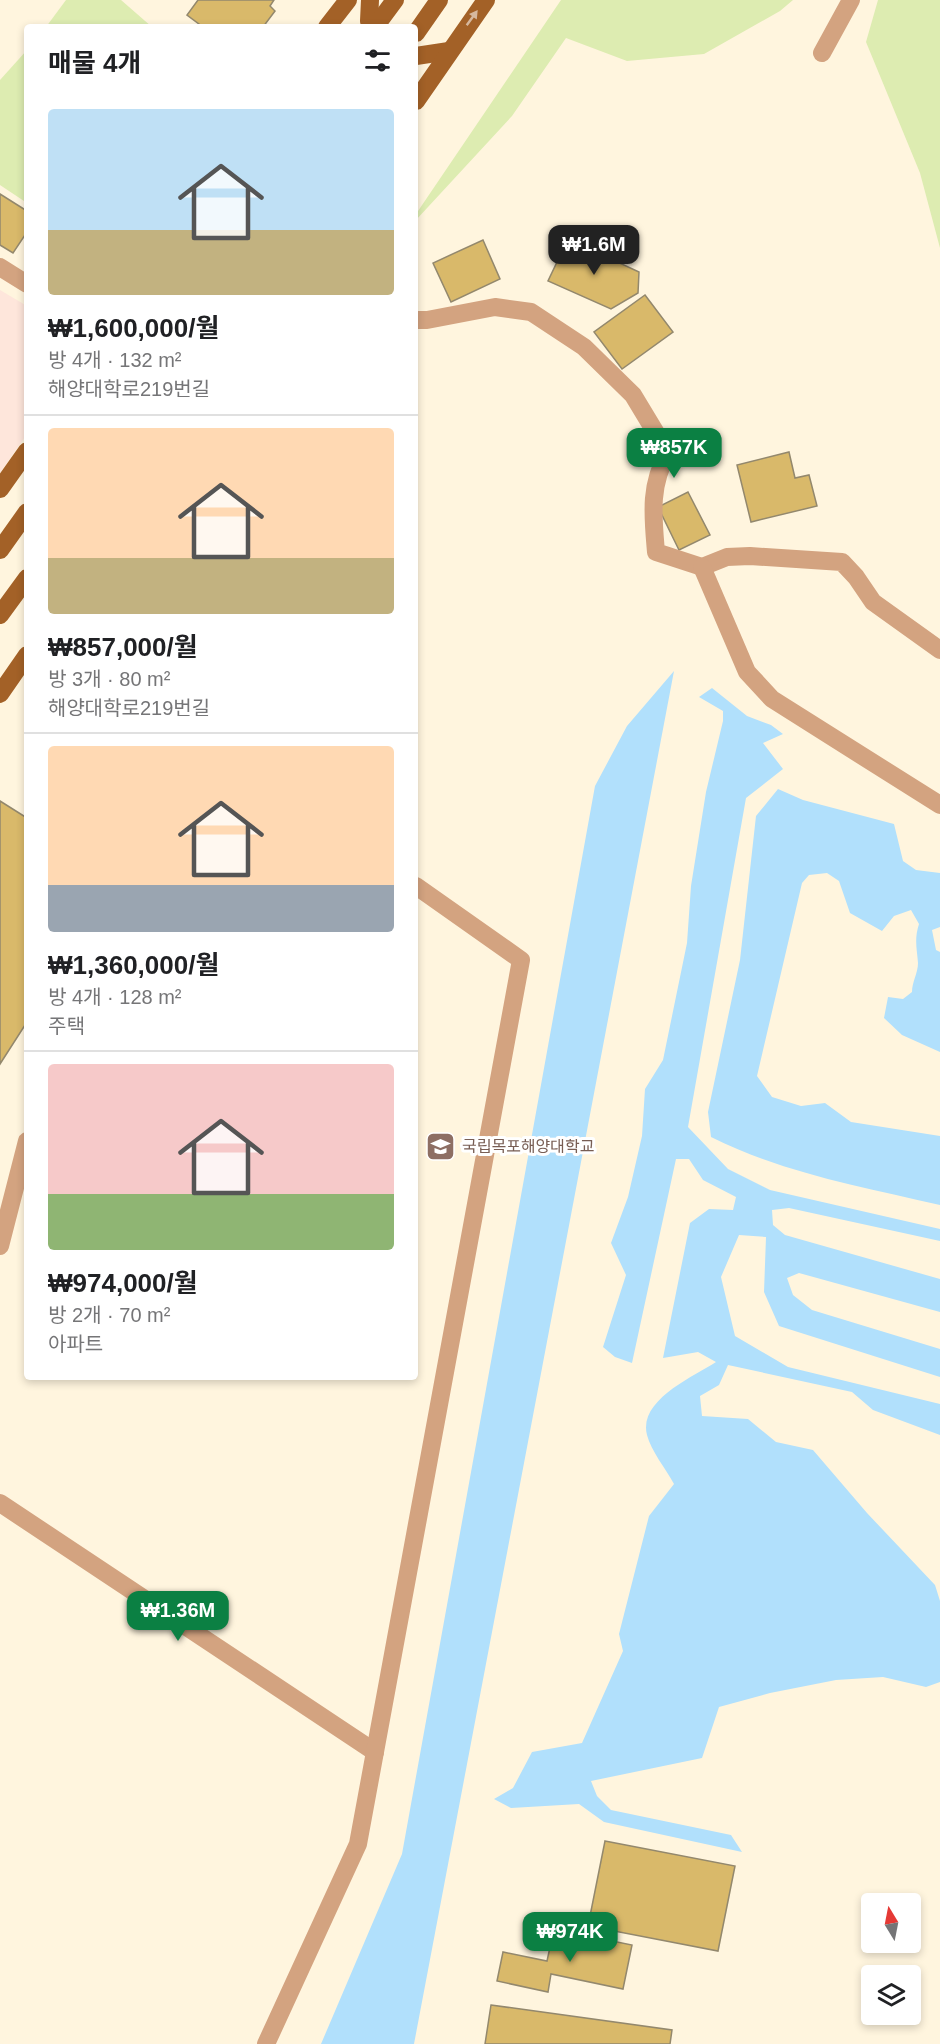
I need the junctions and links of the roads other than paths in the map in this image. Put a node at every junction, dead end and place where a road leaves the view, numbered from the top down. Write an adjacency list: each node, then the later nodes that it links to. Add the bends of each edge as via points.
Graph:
1 (348, 0): 7 (main road)
2 (370, 0): 8 (main road, via 369,21)
3 (395, 0): 9 (main road, bridge)
4 (439, 0): 10 (main road)
5 (486, 0): 11 (main road, one-way to 5)
6 (851, 0): 12 (street)
7 (329, 24)
8 (372, 24)
9 (378, 24)
10 (418, 30)
11 (448, 51): 13 (main road); 14 (main road)
12 (822, 53)
13 (418, 56)
14 (418, 98)
15 (0, 267): 16 (street)
16 (24, 282)
17 (418, 320): 22 (street, via 495,306 531,312 584,347 633,395 668,453 657,472 652,507 656,552)
18 (24, 455): 19 (main road)
19 (0, 489)
20 (24, 516): 21 (main road)
21 (0, 550)
22 (702, 567): 25 (street, via 727,557 750,556 842,562 873,602); 28 (street, via 747,672 772,699)
23 (24, 582): 24 (main road)
24 (0, 615)
25 (940, 650)
26 (24, 659): 27 (main road)
27 (0, 694)
28 (940, 804)
29 (418, 887): 33 (street, via 521,960)
30 (24, 1153): 31 (street)
31 (0, 1246)
32 (0, 1503): 33 (street)
33 (375, 1752): 34 (street, via 358,1844)
34 (266, 2044)

